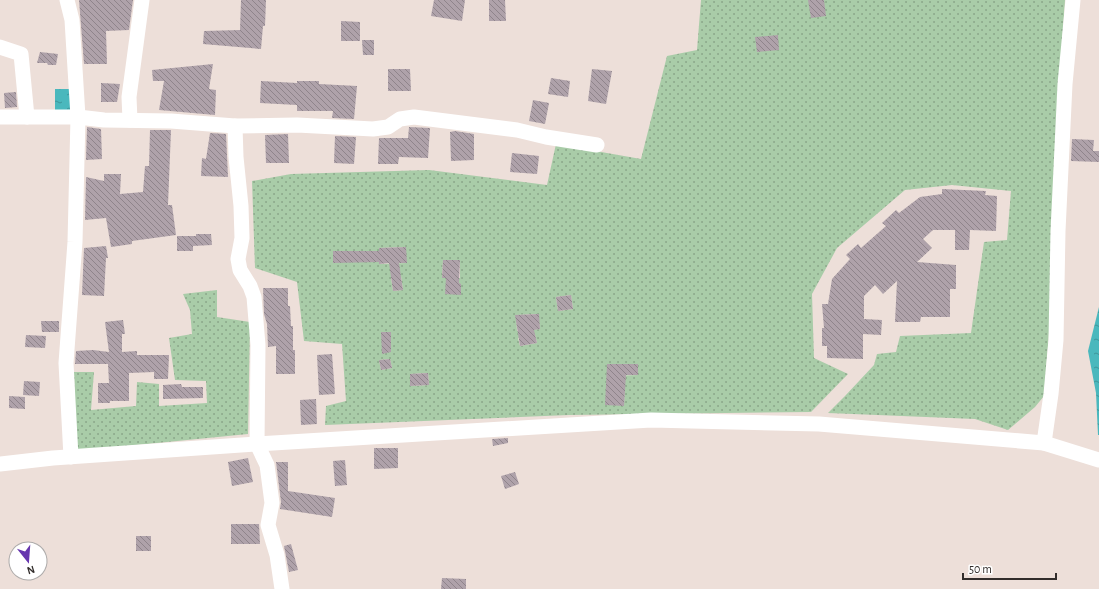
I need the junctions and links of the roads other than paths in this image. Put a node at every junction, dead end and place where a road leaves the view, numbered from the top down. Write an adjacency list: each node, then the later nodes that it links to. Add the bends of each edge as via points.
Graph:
1 (67, 0): 7 (street, via 72,20)
2 (142, 0): 8 (street, via 129,97)
3 (1074, 0): 11 (street, via 1065,84 1056,340)
4 (0, 47): 6 (street, via 21,54)
5 (0, 117): 6 (street)
6 (27, 117): 7 (street)
7 (78, 117): 8 (street); 13 (street, via 75,242 66,363)
8 (130, 120): 9 (street)
9 (235, 126): 10 (street, via 297,125 373,129 388,126 400,119 414,117 517,130); 12 (street, via 242,238 238,259 240,270 254,297 257,324)
10 (597, 145)
11 (1044, 443): 12 (street, via 819,424 651,420); 14 (street)
12 (257, 444): 13 (street); 16 (street, via 267,465 272,502 268,525 277,555)
13 (71, 457): 15 (street)
14 (1099, 460)
15 (0, 464)
16 (282, 589)

